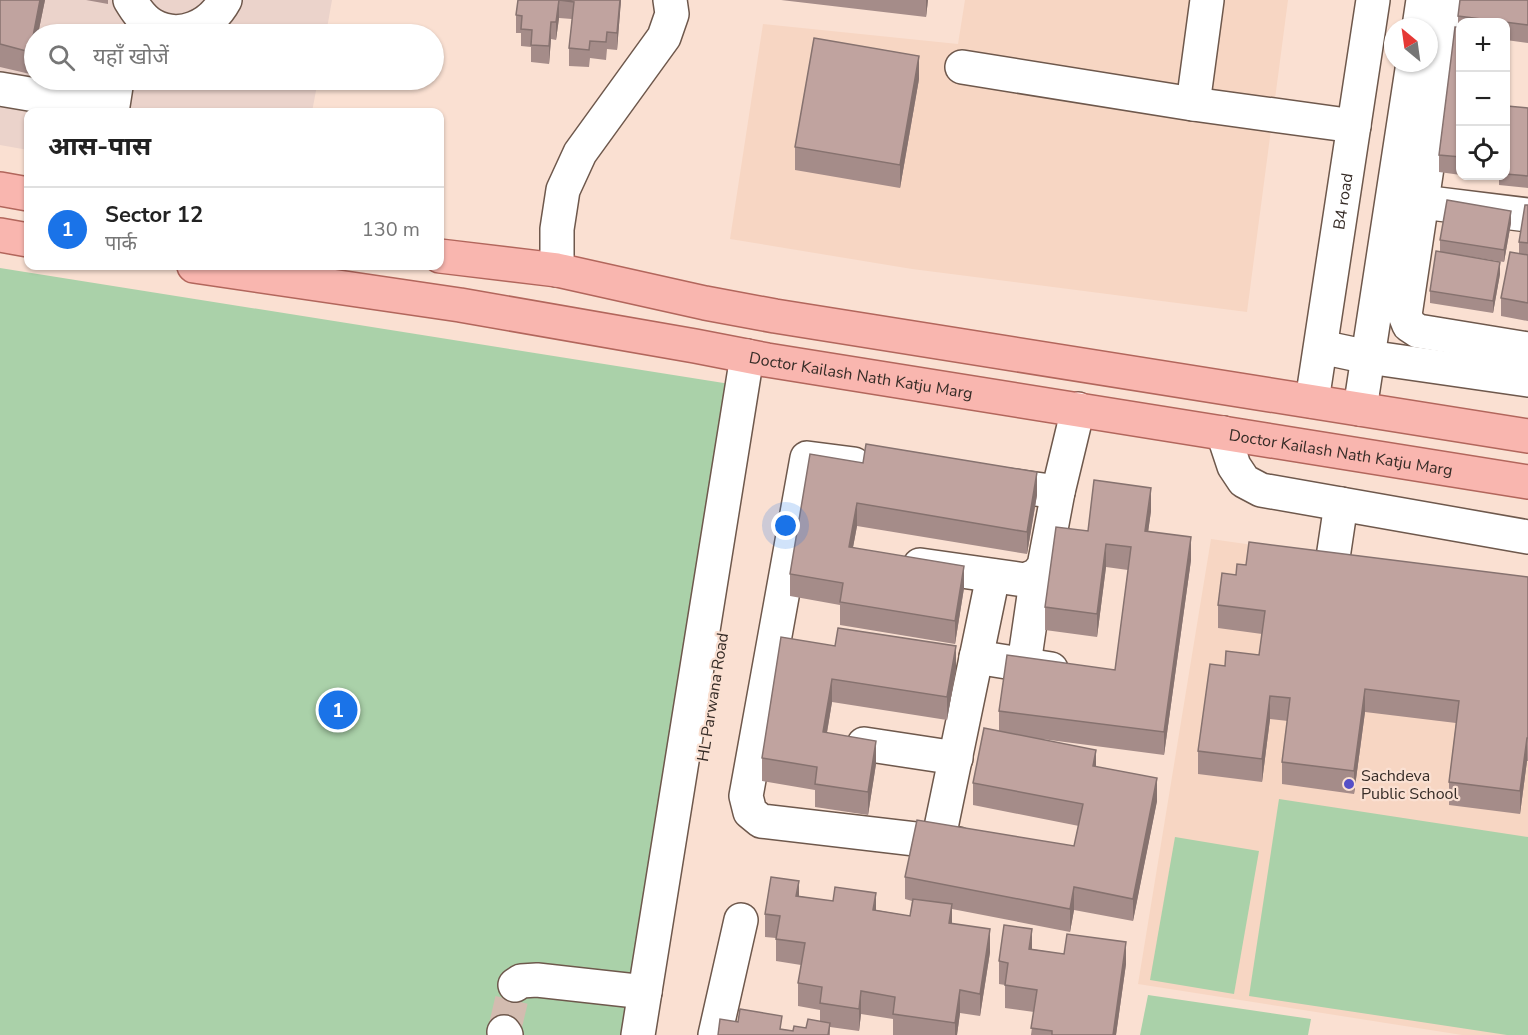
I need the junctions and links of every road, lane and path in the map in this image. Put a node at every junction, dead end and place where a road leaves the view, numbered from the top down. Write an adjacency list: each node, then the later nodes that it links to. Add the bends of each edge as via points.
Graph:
1 (130, 0): 9 (street); 10 (street)
2 (225, 0): 11 (street)
3 (670, 0): 26 (street, via 672,14 664,37 580,153 563,190 557,229)
4 (1208, 0): 16 (street)
5 (1373, 0): 17 (street, B4 road)
6 (1423, 0): 8 (street)
7 (1452, 0): 20 (street)
8 (1420, 18)
9 (126, 24)
10 (151, 24)
11 (203, 24)
12 (962, 67): 16 (street)
13 (1412, 72): 30 (street)
14 (0, 89): 15 (street)
15 (114, 100)
16 (1193, 104): 17 (street)
17 (1354, 126): 28 (street, B4 road)
18 (0, 189): 19 (main road)
19 (24, 193)
20 (1422, 202): 21 (street); 29 (street, via 1405,315 1409,325 1418,331)
21 (1528, 215)
22 (0, 236): 23 (main road)
23 (24, 239)
24 (452, 258): 26 (main road); 27 (main road)
25 (221, 270): 27 (main road, Doctor Kailash Nath Katju Marg)
26 (557, 270): 33 (main road, via 775,316)
27 (460, 305): 31 (main road, Doctor Kailash Nath Katju Marg)
28 (1321, 347): 30 (street); 33 (street, B4 road)
29 (1528, 349)
30 (1368, 357): 32 (street); 35 (street)
31 (757, 358): 34 (main road, Doctor Kailash Nath Katju Marg); 57 (street); 60 (street, HL Parwana Road)
32 (1528, 380)
33 (1312, 402): 35 (main road)
34 (1078, 409): 36 (main road, Doctor Kailash Nath Katju Marg); 41 (street)
35 (1360, 409): 37 (main road)
36 (1223, 433): 40 (main road, Doctor Kailash Nath Katju Marg); 42 (street, via 1234,466 1244,481 1261,490)
37 (1528, 436)
38 (887, 468): 53 (street, via 807,458 746,796 750,812 761,821)
39 (967, 479): 41 (street)
40 (1528, 482)
41 (1058, 492): 45 (street, via 1044,566)
42 (1341, 504): 43 (street); 47 (street, via 1331,571)
43 (1528, 537)
44 (891, 561): 46 (street)
45 (1037, 575): 46 (street, via 1025,580); 49 (street)
46 (993, 576): 48 (street)
47 (1389, 579)
48 (976, 657): 49 (street); 52 (street)
49 (1024, 664): 50 (street)
50 (1081, 673)
51 (864, 744): 52 (street)
52 (956, 758): 53 (street)
53 (939, 842): 54 (street)
54 (986, 847)
55 (741, 920): 58 (street)
56 (514, 985): 57 (street, via 528,980)
57 (645, 992): 59 (street)
58 (727, 1030)
59 (638, 1035)
60 (657, 1035)

